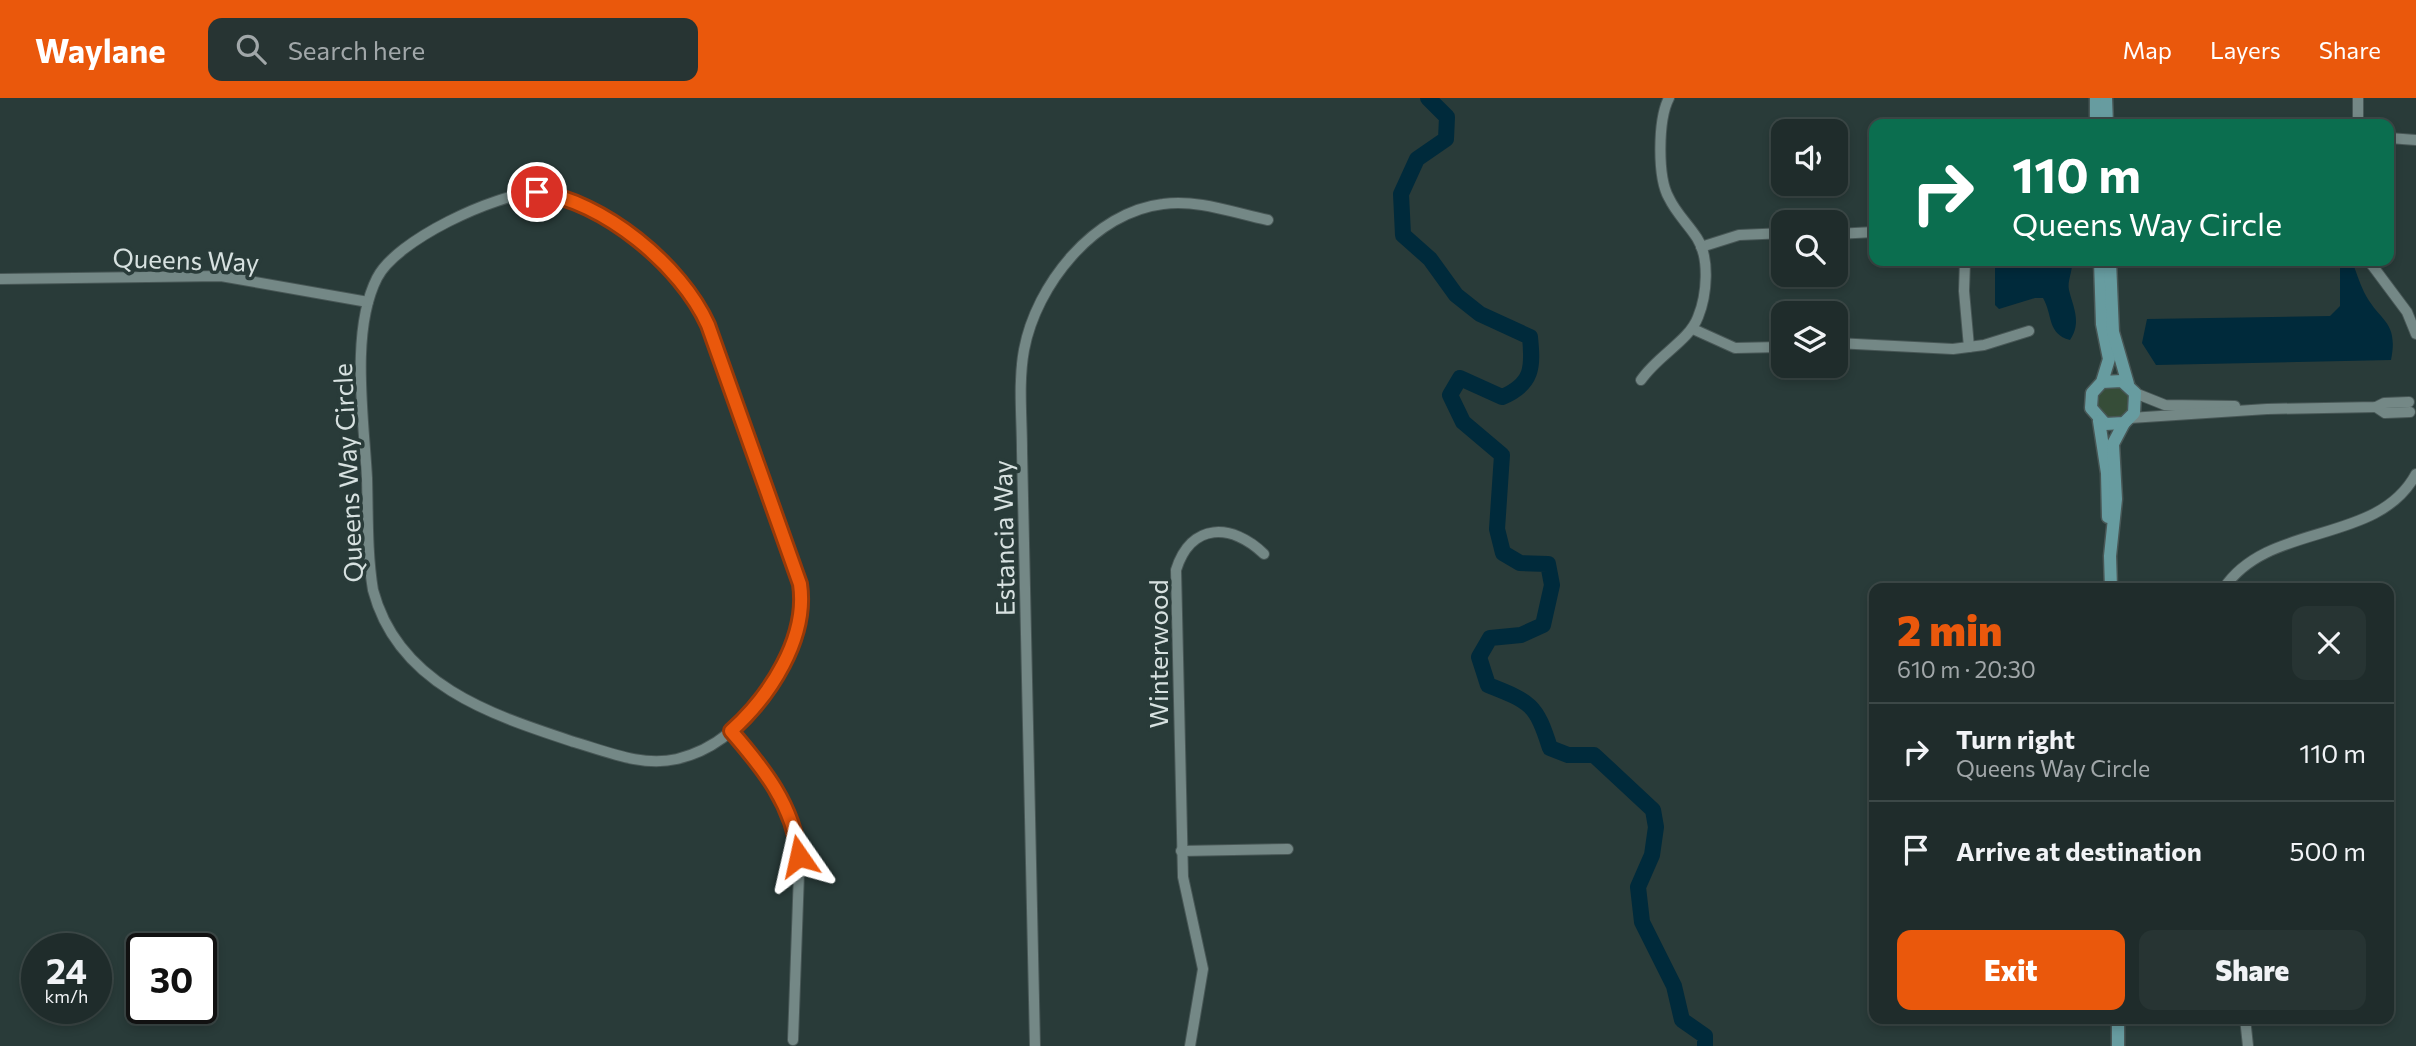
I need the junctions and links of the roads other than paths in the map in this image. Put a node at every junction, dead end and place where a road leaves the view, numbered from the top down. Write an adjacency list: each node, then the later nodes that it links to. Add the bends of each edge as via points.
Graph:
1 (1669, 98): 14 (street, via 1661,124 1664,184)
2 (2096, 98): 5 (street)
3 (2106, 98): 6 (street)
4 (2358, 98): 7 (street)
5 (2096, 119)
6 (2107, 119)
7 (2358, 119)
8 (2394, 138): 9 (street)
9 (2416, 140)
10 (1268, 220): 45 (street, Estancia Way, via 1181,203 1161,204 1124,217 1068,261 1039,305 1028,335 1021,379)
11 (1869, 232): 12 (street)
12 (1848, 233)
13 (1771, 234): 14 (street, via 1739,235)
14 (1701, 247): 21 (street, via 1704,293)
15 (1965, 266): 26 (street)
16 (2100, 266): 28 (street, via 2109,359)
17 (2110, 266): 29 (street, via 2113,332)
18 (2373, 266): 23 (street, via 2407,312)
19 (0, 279): 20 (street, Queens Way, via 221,276)
20 (368, 302): 39 (street, Queens Way Circle, via 362,358 371,574 380,613 404,652 444,687 482,709 621,757 681,758); 39 (street, Queens Way Circle, via 377,276 397,253 484,205 524,193 558,197 608,219 630,234 688,291 703,314 729,380 796,569 802,598 798,628 767,692)
21 (1693, 329): 25 (street, via 1735,348); 27 (street, via 1657,359)
22 (2029, 331): 26 (street)
23 (2416, 334)
24 (1848, 343): 26 (street)
25 (1771, 347)
26 (1969, 347)
27 (1641, 380)
28 (2102, 382): 29 (street, via 2115,379); 33 (street, via 2090,400)
29 (2131, 388): 31 (street, via 2165,405); 32 (street, via 2136,406)
30 (2410, 407): 31 (street, via 2385,413 2376,407)
31 (2267, 409): 32 (street)
32 (2127, 420): 33 (street, via 2111,425); 36 (street, via 2113,444 2116,499)
33 (2099, 421): 36 (street)
34 (2416, 474): 38 (street, via 2394,503 2373,515 2258,556)
35 (1264, 554): 41 (street, Winterwood, via 1234,533 1212,532 1188,547 1176,570)
36 (2110, 556): 37 (street)
37 (2111, 583)
38 (2228, 583)
39 (731, 731): 44 (street, via 784,800 797,842)
40 (1288, 849): 41 (street)
41 (1181, 851): 46 (street, Winterwood, via 1203,969)
42 (2118, 1024): 47 (street)
43 (2246, 1024): 48 (street)
44 (793, 1044)
45 (1035, 1046)
46 (1190, 1046)
47 (2119, 1046)
48 (2248, 1046)

